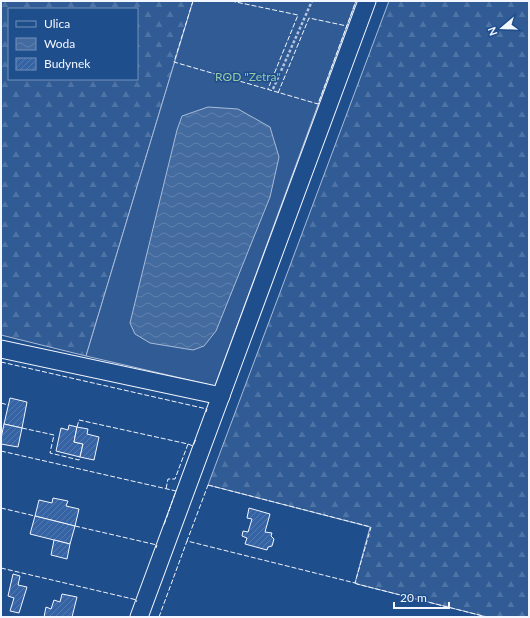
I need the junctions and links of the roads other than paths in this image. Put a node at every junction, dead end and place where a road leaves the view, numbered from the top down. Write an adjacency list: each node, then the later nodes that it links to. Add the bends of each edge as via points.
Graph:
1 (367, 1): 3 (street)
2 (1, 349): 3 (street)
3 (221, 396): 4 (street)
4 (139, 617)

